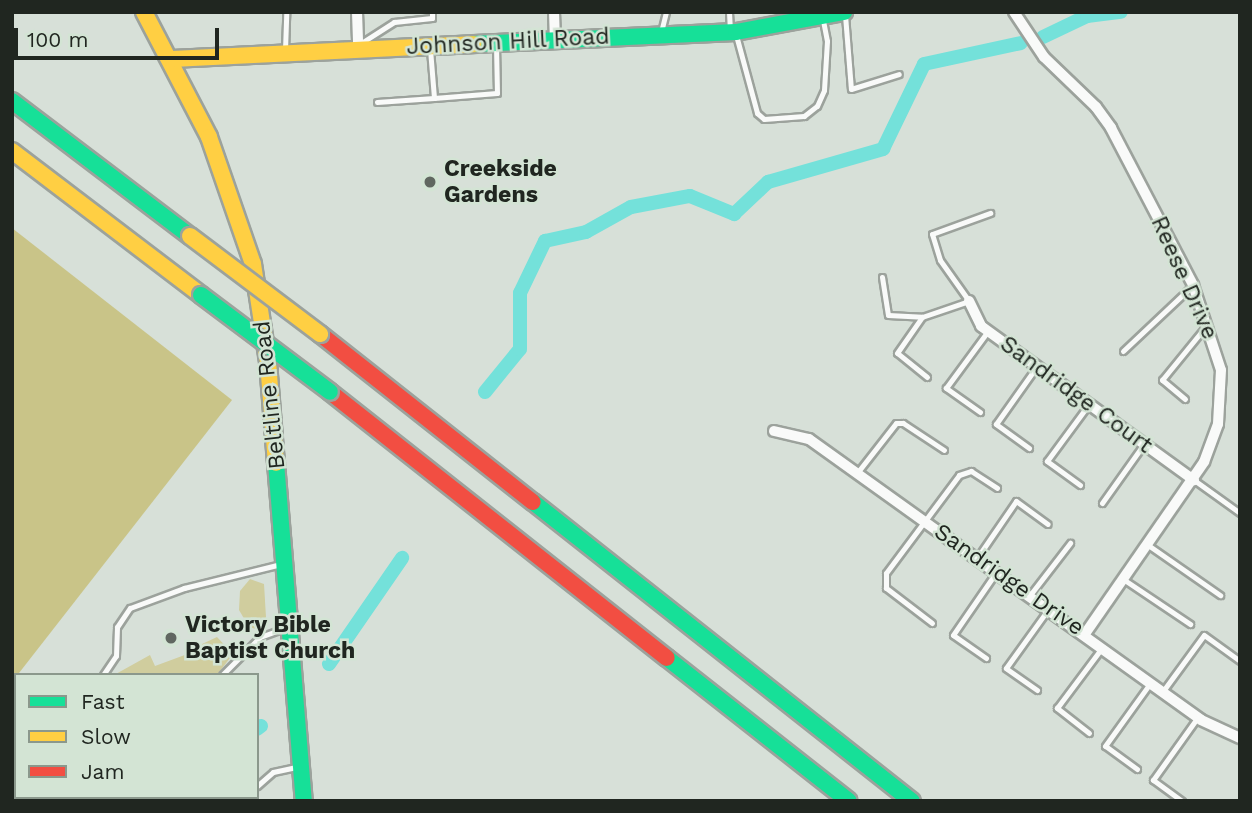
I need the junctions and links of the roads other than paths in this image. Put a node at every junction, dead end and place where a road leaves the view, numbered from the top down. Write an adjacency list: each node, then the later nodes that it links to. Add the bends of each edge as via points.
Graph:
1 (144, 12): 18 (main road, Beltline Road)
2 (286, 12): 17 (lane)
3 (356, 12): 16 (street)
4 (432, 12): 16 (lane, via 432,19 394,22)
5 (554, 12): 13 (street)
6 (666, 12): 12 (lane)
7 (729, 12): 11 (lane)
8 (845, 12): 10 (main road, Johnson Hill Road); 19 (lane, via 851,89)
9 (1014, 12): 26 (street, Reese Drive, via 1044,57 1104,117)
10 (823, 18): 11 (main road, Johnson Hill Road); 11 (lane, via 827,41 824,90 817,106 804,116 764,119 757,113)
11 (733, 32): 12 (main road, Johnson Hill Road)
12 (661, 35): 13 (main road, Johnson Hill Road)
13 (555, 40): 14 (main road, Johnson Hill Road)
14 (496, 43): 15 (main road, Johnson Hill Road); 20 (lane, via 497,93)
15 (430, 46): 16 (main road, Johnson Hill Road); 20 (lane)
16 (358, 47): 17 (main road, Johnson Hill Road)
17 (285, 53): 18 (main road, Johnson Hill Road)
18 (170, 59): 52 (main road, Beltline Road, via 228,180 253,264 268,362)
19 (899, 74)
20 (434, 98): 22 (lane)
21 (12, 101): 78 (main road, bridge, via 320,334)
22 (377, 102)
23 (12, 151): 77 (main road, bridge, via 330,392)
24 (990, 213): 27 (lane, via 932,234 940,260)
25 (883, 277): 28 (lane, via 888,315)
26 (1193, 285): 29 (street, Reese Drive); 31 (lane)
27 (969, 301): 28 (lane); 30 (street, Sandridge Court)
28 (922, 317): 33 (lane, via 897,352)
29 (1208, 324): 34 (lane, via 1162,380); 42 (street, Reese Drive, via 1219,357 1221,404 1213,444)
30 (988, 331): 32 (street, Sandridge Court); 36 (lane, via 947,388)
31 (1124, 351)
32 (1037, 366): 35 (street, Sandridge Court); 39 (lane, via 996,424)
33 (928, 377)
34 (1185, 399)
35 (1089, 404): 38 (street, Sandridge Court); 43 (lane, via 1047,461)
36 (980, 412)
37 (774, 431): 41 (street, Sandridge Drive, via 809,439)
38 (1144, 444): 42 (street, Sandridge Court); 45 (lane)
39 (1029, 448)
40 (944, 450): 41 (lane, via 896,423)
41 (857, 473): 47 (street, Sandridge Drive)
42 (1194, 480): 46 (lane); 50 (street, Reese Drive)
43 (1080, 485)
44 (996, 488): 47 (lane, via 971,471 963,472)
45 (1102, 503)
46 (1240, 513)
47 (925, 521): 51 (street, Sandridge Drive); 58 (lane, via 886,573 883,584)
48 (1048, 524): 51 (lane, via 1016,501)
49 (1070, 543): 55 (lane)
50 (1148, 545): 54 (street, Reese Drive); 56 (lane)
51 (977, 558): 53 (street, Sandridge Drive)
52 (284, 563): 60 (main road, Beltline Road); 65 (lane, via 184,588 130,608 117,627 116,656)
53 (997, 572): 55 (street, Sandridge Drive); 63 (lane, via 953,635)
54 (1124, 579): 59 (lane); 61 (street, Reese Drive)
55 (1030, 595): 57 (street, Sandridge Drive)
56 (1220, 595)
57 (1049, 608): 61 (street, Sandridge Drive); 68 (lane, via 1006,668)
58 (932, 623)
59 (1189, 624)
60 (289, 626): 66 (lane, via 260,637); 73 (main road, Beltline Road)
61 (1085, 634): 62 (street, Sandridge Drive)
62 (1103, 647): 67 (street, Sandridge Drive); 71 (lane, via 1057,708)
63 (986, 658)
64 (1240, 661): 69 (lane, via 1204,635)
65 (104, 673)
66 (224, 673)
67 (1151, 682): 69 (street, Sandridge Drive); 74 (lane, via 1105,746)
68 (1037, 690)
69 (1163, 691): 70 (street, Sandridge Drive)
70 (1198, 717): 72 (street, Sandridge Drive); 79 (lane, via 1153,780)
71 (1089, 733)
72 (1240, 738)
73 (301, 766): 75 (lane, via 273,772); 76 (main road, Beltline Road)
74 (1137, 769)
75 (259, 784)
76 (304, 801)
77 (849, 801)
78 (912, 801)
79 (1182, 801)

